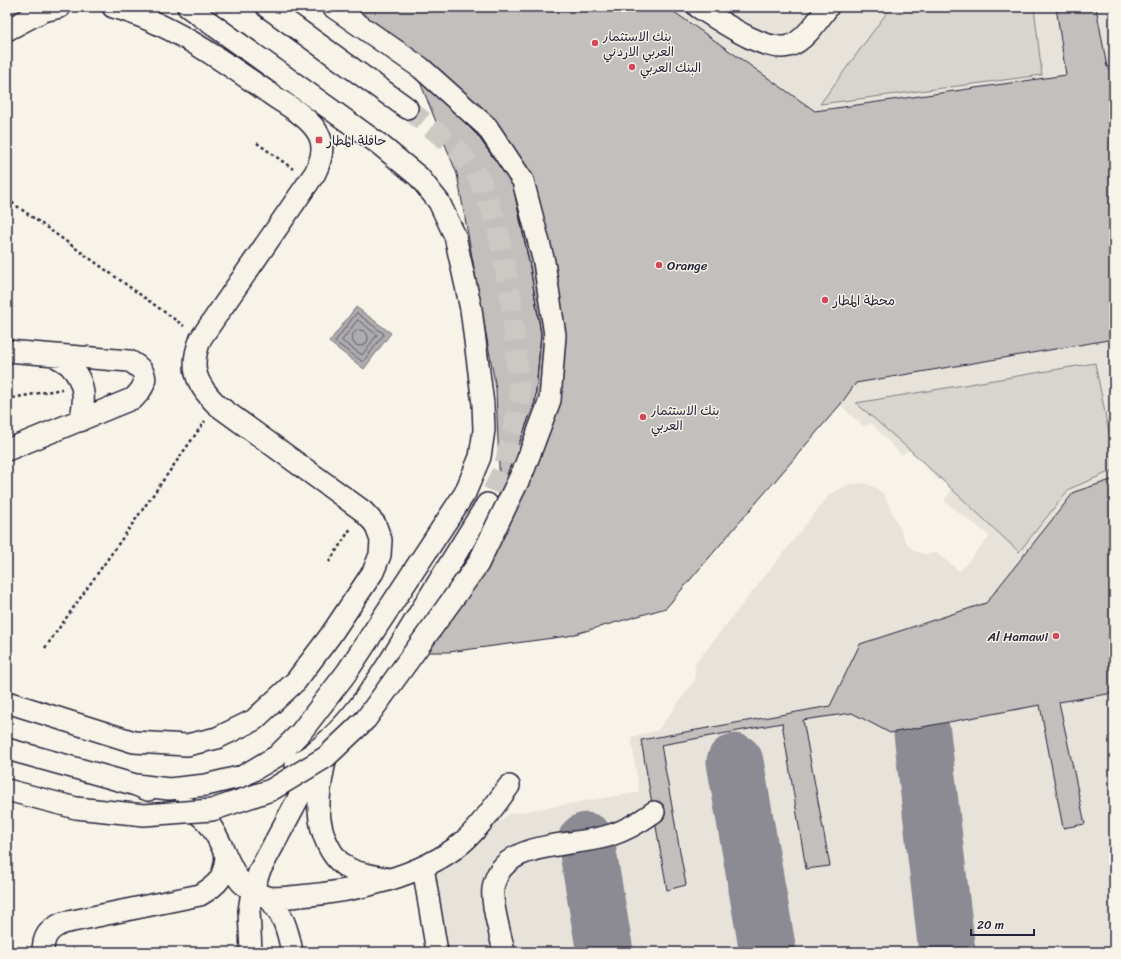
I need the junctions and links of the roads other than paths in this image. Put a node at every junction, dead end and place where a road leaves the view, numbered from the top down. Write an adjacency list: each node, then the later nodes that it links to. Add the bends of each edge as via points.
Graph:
1 (60, 7): 8 (lane, via 43,11)
2 (113, 7): 16 (lane, via 137,14 188,39 285,104 317,131 322,145 322,160 201,338 195,353 195,374 204,392 217,405 363,511 375,524 381,540 380,555 364,587 296,681 254,720 217,738 187,745 134,742)
3 (188, 7): 15 (lane, via 373,139 419,177 439,202 455,236 471,309 483,404 484,430 480,457 465,493)
4 (268, 7): 9 (lane)
5 (333, 7): 23 (lane, bridge, via 421,68 487,127 523,181 544,262 555,335 550,400 524,469 478,564 366,719 326,757 271,790 212,810 144,815 76,808)
6 (698, 7): 7 (lane, via 750,38 768,45 789,46 811,29)
7 (828, 7)
8 (7, 30)
9 (408, 108)
10 (7, 351): 11 (lane)
11 (53, 355): 12 (lane, via 71,367 83,386 85,404); 12 (lane, via 129,361 139,366 145,376 143,389 134,398)
12 (80, 421): 13 (lane)
13 (7, 450)
14 (487, 504): 17 (lane, via 376,684)
15 (347, 672): 17 (lane); 22 (lane, via 301,732 277,756 243,776 206,785)
16 (7, 702)
17 (348, 720): 18 (lane)
18 (329, 742): 22 (lane, via 270,781 247,789 218,793); 27 (lane, via 320,789 319,810 329,846 338,860 351,869 372,876); 28 (lane, via 260,870)
19 (7, 749): 20 (lane)
20 (136, 785): 22 (lane); 25 (lane, via 192,810 207,821 219,838)
21 (509, 786): 26 (lane, via 462,842)
22 (169, 788)
23 (7, 790)
24 (654, 812): 33 (lane, via 633,826 610,836 528,851 511,858 499,872 493,890)
25 (226, 856): 28 (lane, via 241,883); 29 (lane, via 224,873 215,887 200,895 63,923 52,928 44,938)
26 (423, 866): 27 (lane); 32 (lane)
27 (391, 878): 28 (lane, via 323,894 286,898)
28 (260, 894): 30 (lane, via 249,911); 31 (lane, via 274,903 282,916)
29 (43, 952)
30 (251, 952)
31 (292, 952)
32 (437, 952)
33 (504, 952)

